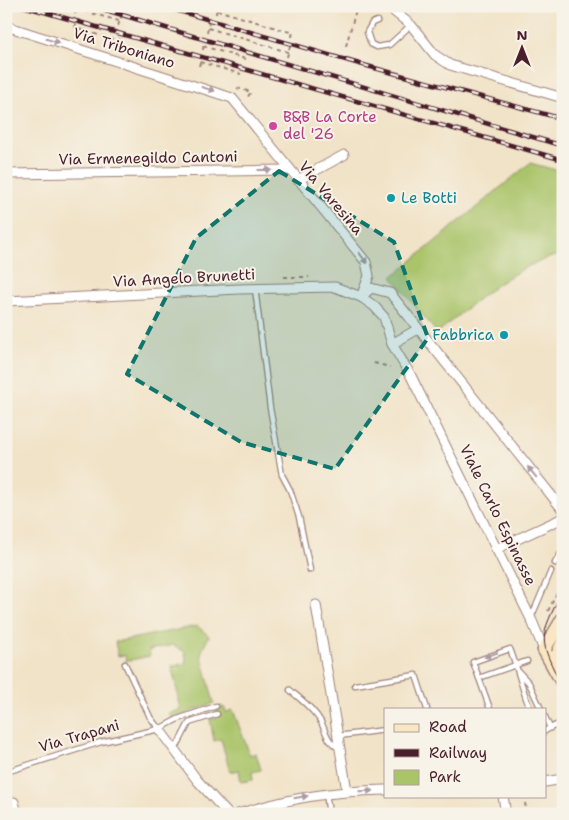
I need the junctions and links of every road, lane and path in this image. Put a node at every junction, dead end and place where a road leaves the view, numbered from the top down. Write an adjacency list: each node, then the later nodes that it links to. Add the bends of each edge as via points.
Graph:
1 (357, 6): 21 (path)
2 (387, 6): 14 (street)
3 (77, 8): 5 (path); 8 (path)
4 (217, 9): 6 (path); 17 (path)
5 (75, 14)
6 (216, 14)
7 (121, 17): 8 (path)
8 (119, 21): 13 (path)
9 (377, 21): 14 (lane, via 367,32 371,44 377,47 389,45)
10 (209, 22): 15 (path)
11 (76, 24): 18 (path, via 75,28 118,41)
12 (6, 26): 28 (street, Via Triboniano, one-way to 28)
13 (118, 26)
14 (411, 26): 30 (street, via 435,55 450,65)
15 (208, 28): 16 (path); 22 (path)
16 (207, 33)
17 (293, 33)
18 (119, 36)
19 (204, 42): 24 (path, via 203,48)
20 (290, 46): 22 (path)
21 (346, 46)
22 (288, 52): 23 (path)
23 (287, 57)
24 (246, 59)
25 (199, 66): 26 (path, via 201,61)
26 (241, 74)
27 (237, 88): 29 (path, via 251,92)
28 (232, 98): 32 (street, Via Varesina)
29 (247, 98)
30 (563, 98)
31 (344, 155): 34 (street)
32 (290, 170): 33 (street, Via Ermenegildo Cantoni, one-way to 32); 34 (street, Via Varesina)
33 (6, 174)
34 (298, 180): 38 (street, Via Varesina, one-way to 38, via 366,262 369,276)
35 (284, 277): 36 (path)
36 (309, 277)
37 (255, 288): 38 (street, Via Angelo Brunetti, via 335,287); 39 (street, Via Angelo Brunetti); 50 (lane, via 282,475 299,517)
38 (361, 297): 40 (street, via 372,288 386,290); 41 (street, Via Angelo Brunetti, via 384,317)
39 (6, 301)
40 (418, 329): 41 (street); 44 (street, one-way to 40)
41 (392, 344): 46 (street, Viale Carlo Espinasse)
42 (374, 362): 43 (path)
43 (390, 367)
44 (563, 510)
45 (563, 518): 46 (street)
46 (496, 549): 57 (street, Viale Carlo Espinasse)
47 (563, 550): 48 (lane)
48 (555, 563)
49 (516, 567): 52 (path)
50 (310, 570)
51 (551, 571): 57 (lane)
52 (521, 577)
53 (563, 581): 55 (path)
54 (316, 605): 82 (street, via 334,688)
55 (548, 611)
56 (563, 618): 60 (street)
57 (531, 619): 60 (street, Viale Carlo Espinasse)
58 (563, 636): 60 (street)
59 (563, 641): 64 (street)
60 (542, 652): 64 (street, Viale Carlo Espinasse)
61 (527, 660): 63 (lane)
62 (124, 664): 79 (lane)
63 (516, 665): 65 (lane); 66 (lane); 66 (lane, one-way to 66, via 510,649 473,662)
64 (554, 665): 67 (street, Viale Carlo Espinasse)
65 (519, 672): 73 (lane); 74 (lane, via 529,683)
66 (479, 678): 72 (lane)
67 (563, 684)
68 (354, 685): 71 (lane, via 416,675)
69 (290, 690): 83 (lane, via 312,710 330,741)
70 (216, 706): 79 (lane, Via Trapani)
71 (427, 708)
72 (490, 708)
73 (530, 708)
74 (541, 708)
75 (216, 714): 84 (lane, via 189,723)
76 (546, 719): 78 (lane)
77 (563, 722): 78 (lane)
78 (550, 728): 81 (lane)
79 (159, 729): 84 (street); 85 (lane, Via Trapani, via 101,742)
80 (384, 730): 82 (lane)
81 (546, 731)
82 (338, 736): 83 (street)
83 (340, 748): 89 (street)
84 (175, 750): 95 (street)
85 (6, 772)
86 (563, 779): 87 (street)
87 (546, 782)
88 (384, 790): 89 (street, one-way to 88)
89 (347, 791): 90 (street)
90 (326, 793): 96 (street, one-way to 90, via 294,798); 97 (lane)
91 (503, 798): 98 (street)
92 (10, 803): 94 (street)
93 (525, 803): 99 (path)
94 (17, 814)
95 (228, 814)
96 (238, 814)
97 (329, 814)
98 (506, 814)
99 (527, 814)

